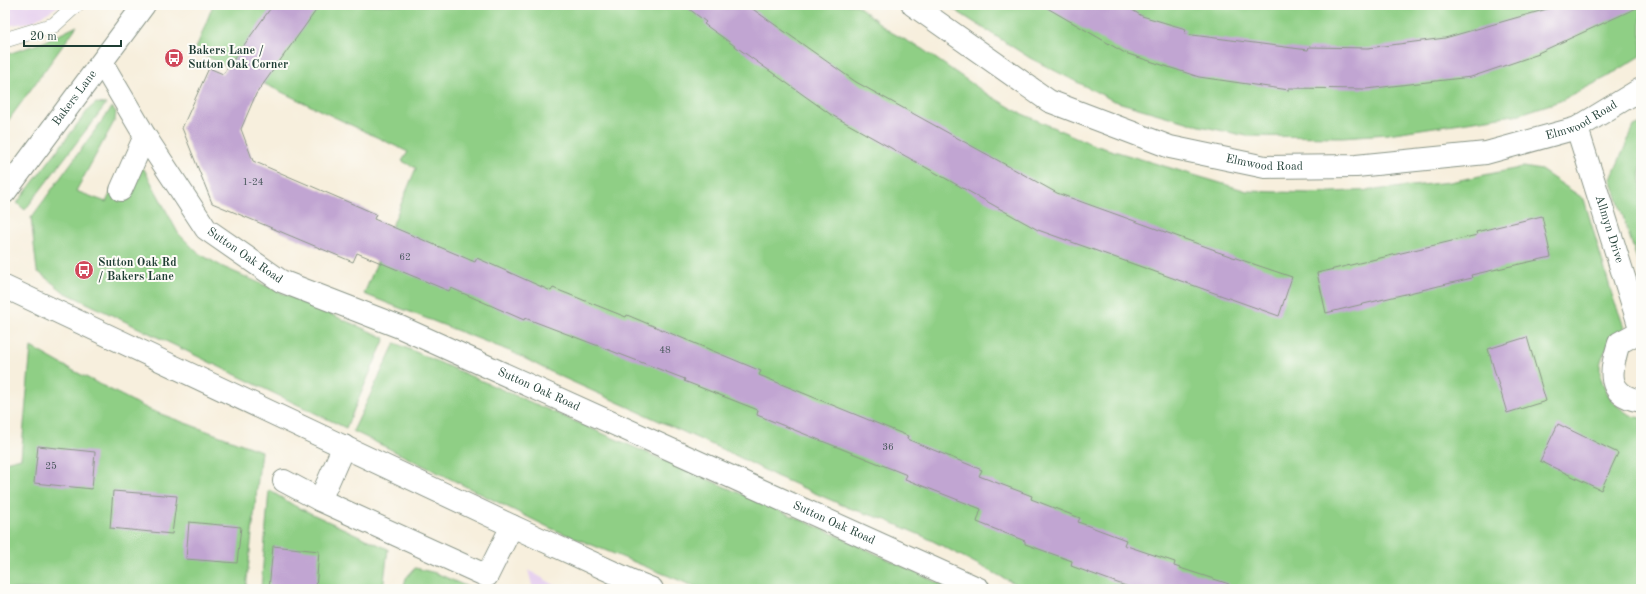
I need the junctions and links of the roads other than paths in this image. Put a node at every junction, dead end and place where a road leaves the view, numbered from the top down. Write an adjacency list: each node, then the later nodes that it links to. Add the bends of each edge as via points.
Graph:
1 (76, 5): 4 (lane, via 54,25)
2 (144, 5): 5 (street, Bakers Lane)
3 (913, 5): 7 (street, Elmwood Road, via 1049,101 1170,147 1265,167 1356,166 1486,153)
4 (5, 40)
5 (102, 63): 8 (street, Sutton Oak Road); 10 (street, Bakers Lane)
6 (1641, 89): 7 (street, Elmwood Road)
7 (1577, 128): 12 (street, Allmyn Drive)
8 (145, 136): 9 (street); 19 (street, Sutton Oak Road, via 206,229 282,280 400,327)
9 (121, 190)
10 (5, 192)
11 (5, 287): 14 (street)
12 (1641, 331): 13 (street, Allmyn Drive, via 1619,343 1612,375 1616,389 1628,399)
13 (1641, 401)
14 (344, 446): 16 (street); 17 (street)
15 (284, 481): 16 (street)
16 (320, 500): 17 (street, via 487,576)
17 (512, 526): 18 (street)
18 (652, 589)
19 (979, 589)

